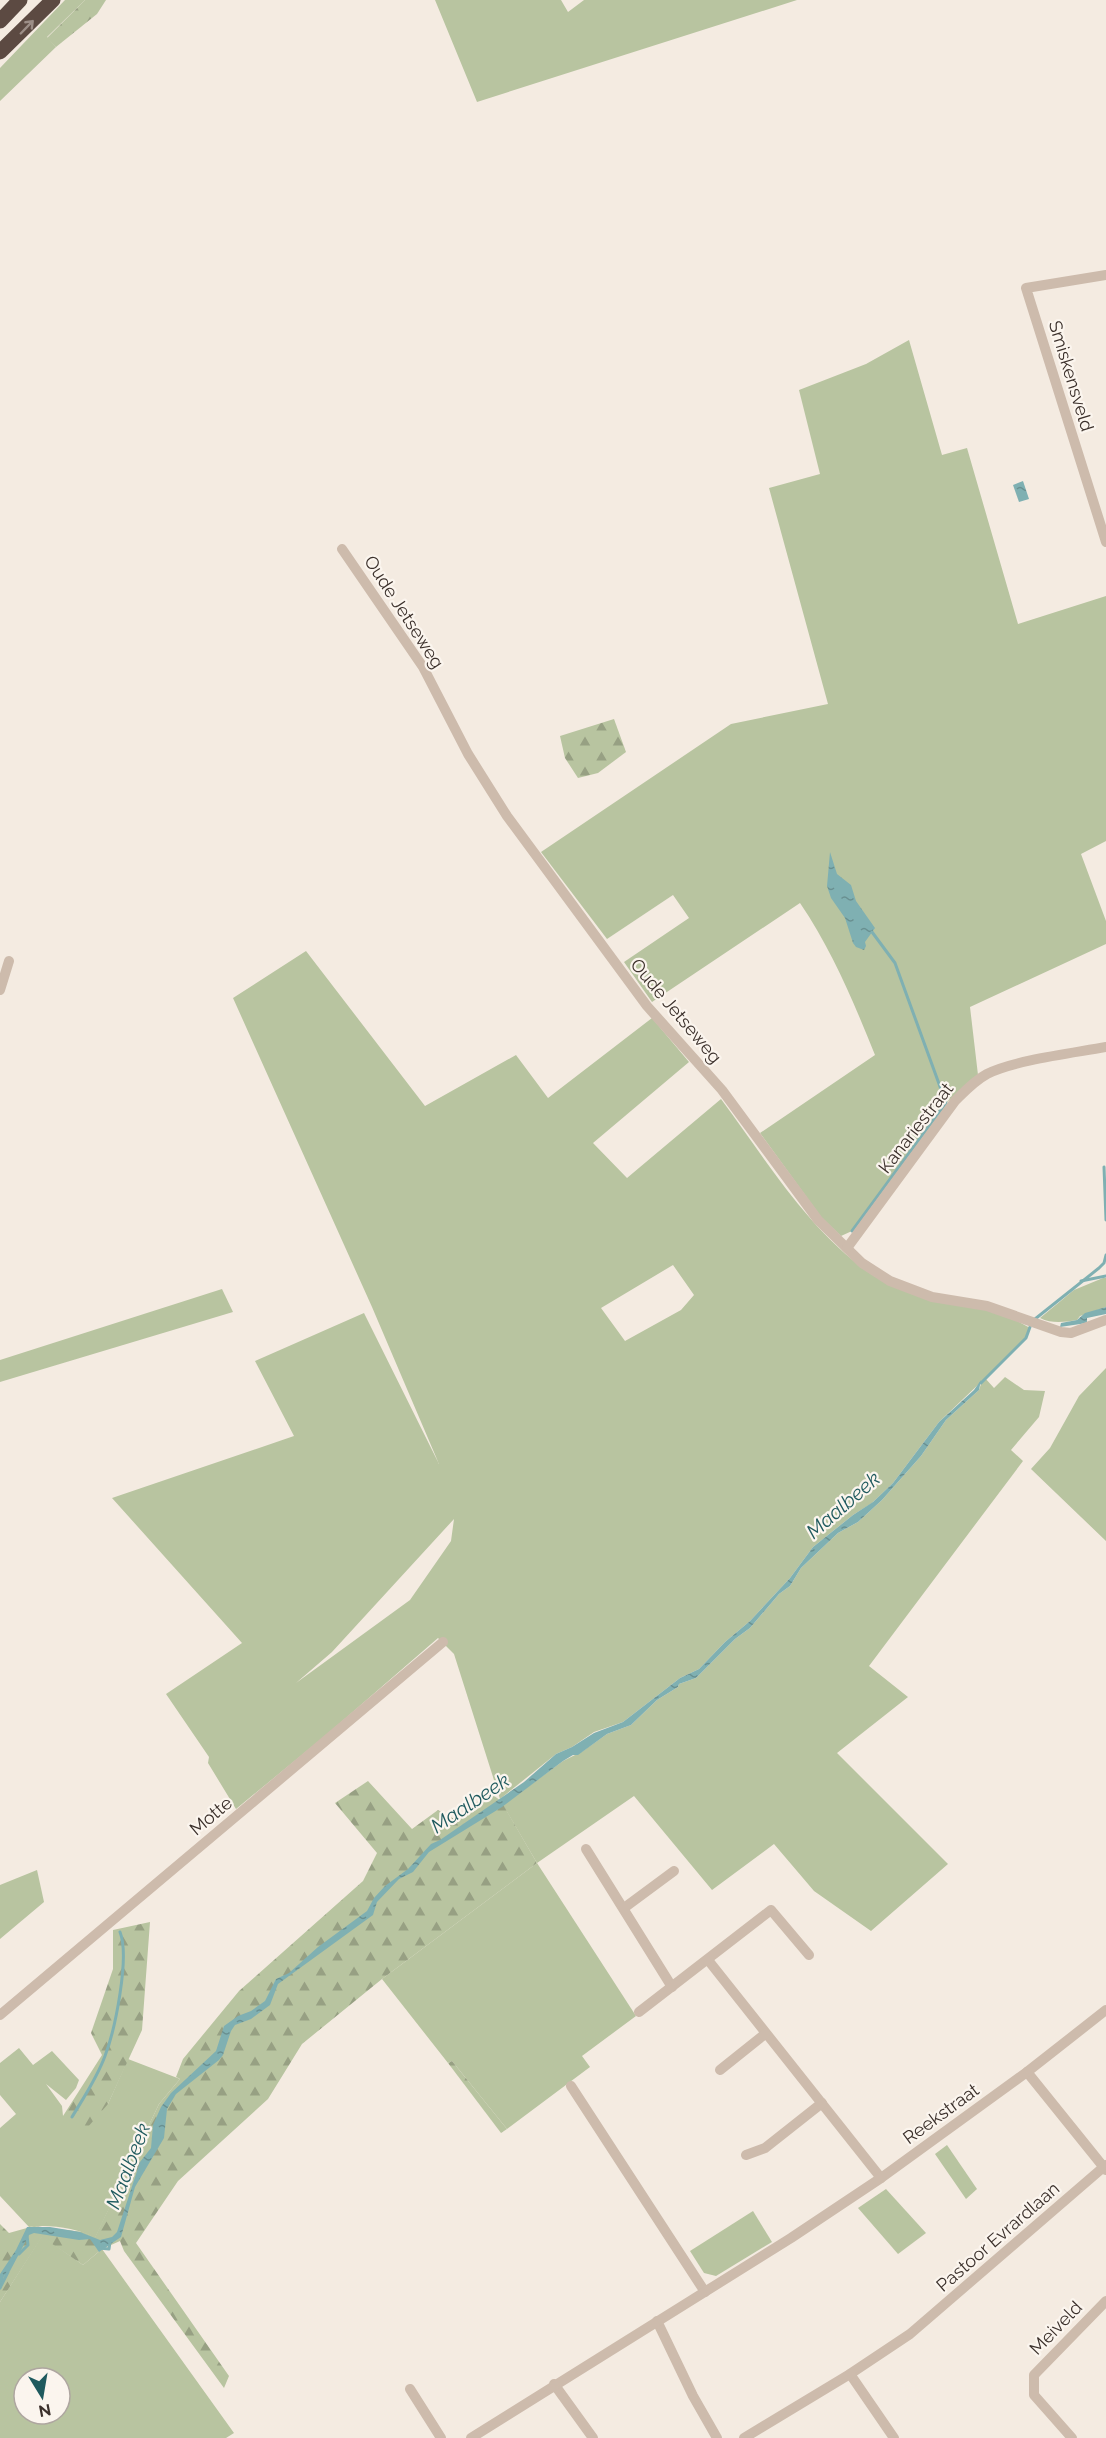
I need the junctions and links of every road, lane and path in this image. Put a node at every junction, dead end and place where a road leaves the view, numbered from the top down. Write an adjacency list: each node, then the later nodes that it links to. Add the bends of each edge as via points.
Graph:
1 (20, 0): 3 (highway)
2 (53, 0): 4 (highway, one-way to 2)
3 (0, 21)
4 (0, 52)
5 (1106, 275): 6 (street, Smiskensveld, via 1026,288)
6 (1106, 542)
7 (342, 549): 11 (street, Oude Jetseweg, via 423,667 468,754 507,816 647,1006 722,1090 818,1220)
8 (9, 961): 9 (street)
9 (0, 990)
10 (1106, 1047): 11 (street, Kanariestraat, via 1028,1062 990,1073 973,1083 955,1101)
11 (847, 1248): 12 (street, Oude Jetseweg, via 890,1281 932,1297 987,1306 1061,1332 1071,1333)
12 (1106, 1320)
13 (443, 1642): 22 (street, Motte)
14 (586, 1849): 16 (street)
15 (674, 1871): 16 (street)
16 (624, 1908): 19 (street)
17 (809, 1955): 18 (street, via 771,1910)
18 (708, 1960): 19 (street); 23 (street)
19 (672, 1987): 21 (street)
20 (1106, 2010): 25 (street, Reekstraat)
21 (639, 2012)
22 (0, 2015)
23 (765, 2034): 24 (street); 27 (street)
24 (720, 2070)
25 (1027, 2072): 29 (street); 30 (street, Reekstraat)
26 (571, 2086): 31 (street)
27 (822, 2103): 28 (street, via 765,2148); 30 (street)
28 (746, 2155)
29 (1105, 2167): 34 (street, Pastoor Evrardlaan, via 910,2334)
30 (881, 2178): 31 (street, Reekstraat)
31 (705, 2292): 33 (street, Reekstraat)
32 (1106, 2301): 43 (street, Meiveld, via 1034,2375 1034,2395)
33 (657, 2321): 35 (street, Reekstraat); 40 (street)
34 (850, 2374): 41 (street, Pastoor Evrardlaan); 42 (street)
35 (554, 2384): 38 (street, Reekstraat); 39 (street)
36 (410, 2389): 37 (street)
37 (441, 2438)
38 (471, 2438)
39 (593, 2438)
40 (717, 2438)
41 (744, 2438)
42 (894, 2438)
43 (1072, 2438)

